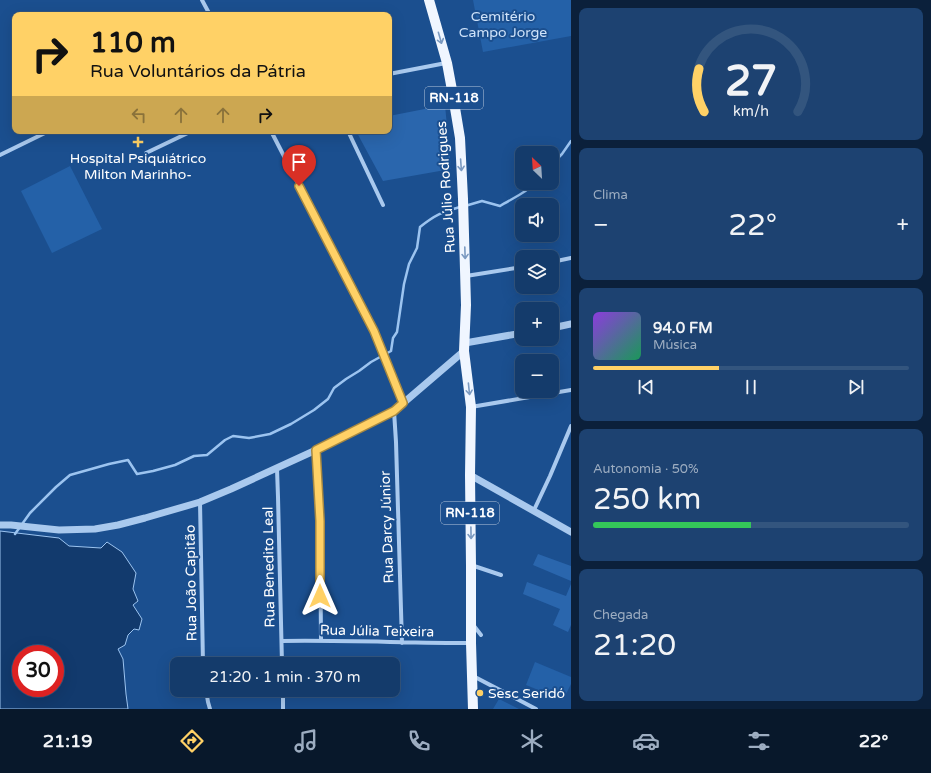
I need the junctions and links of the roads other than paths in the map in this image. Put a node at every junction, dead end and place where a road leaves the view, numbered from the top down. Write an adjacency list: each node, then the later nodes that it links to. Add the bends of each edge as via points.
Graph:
1 (202, 0): 3 (street)
2 (429, 0): 4 (main road, Rua Júlio Rodrigues / RN-118, one-way to 4)
3 (208, 12)
4 (447, 63): 5 (street); 16 (main road, Rua Júlio Rodrigues / RN-118, one-way to 16, via 460,138)
5 (392, 73)
6 (43, 134): 11 (street)
7 (186, 134): 10 (street)
8 (273, 134): 22 (street, via 374,331)
9 (349, 134): 12 (street)
10 (146, 153)
11 (0, 155)
12 (383, 205)
13 (571, 258): 14 (street)
14 (559, 261)
15 (515, 267): 16 (street)
16 (466, 276): 20 (main road, Rua Júlio Rodrigues / RN-118)
17 (571, 324): 18 (street)
18 (559, 327)
19 (515, 335): 20 (street)
20 (465, 347): 22 (street); 23 (main road, RN-118, one-way to 23)
21 (571, 390): 23 (street)
22 (403, 403): 24 (street)
23 (471, 407): 28 (main road, RN-118)
24 (394, 411): 26 (street); 39 (street, Rua Darcy Júnior)
25 (571, 426): 30 (street)
26 (316, 450): 27 (street); 37 (street, via 320,521)
27 (277, 469): 29 (street); 38 (street, Rua Benedito Leal)
28 (470, 475): 30 (street); 33 (main road, RN-118, one-way to 33)
29 (200, 502): 31 (street, via 95,529 59,530); 41 (street, Rua João Capitão)
30 (534, 510): 32 (street)
31 (0, 525)
32 (571, 532)
33 (471, 565): 34 (street); 35 (main road, RN-118)
34 (501, 574)
35 (472, 624): 36 (street); 40 (main road, RN-118)
36 (481, 635)
37 (321, 640): 38 (street, Rua Júlia Teixeira); 39 (street, Rua Júlia Teixeira)
38 (282, 641): 42 (street, Rua Benedito Leal)
39 (402, 643): 40 (street, Rua Júlia Teixeira)
40 (471, 643): 43 (main road, RN-118)
41 (203, 657)
42 (282, 657)
43 (472, 676): 48 (main road, RN-118); 49 (street)
44 (207, 697): 46 (street)
45 (283, 697): 47 (street)
46 (210, 709)
47 (283, 709)
48 (473, 709)
49 (536, 709)

